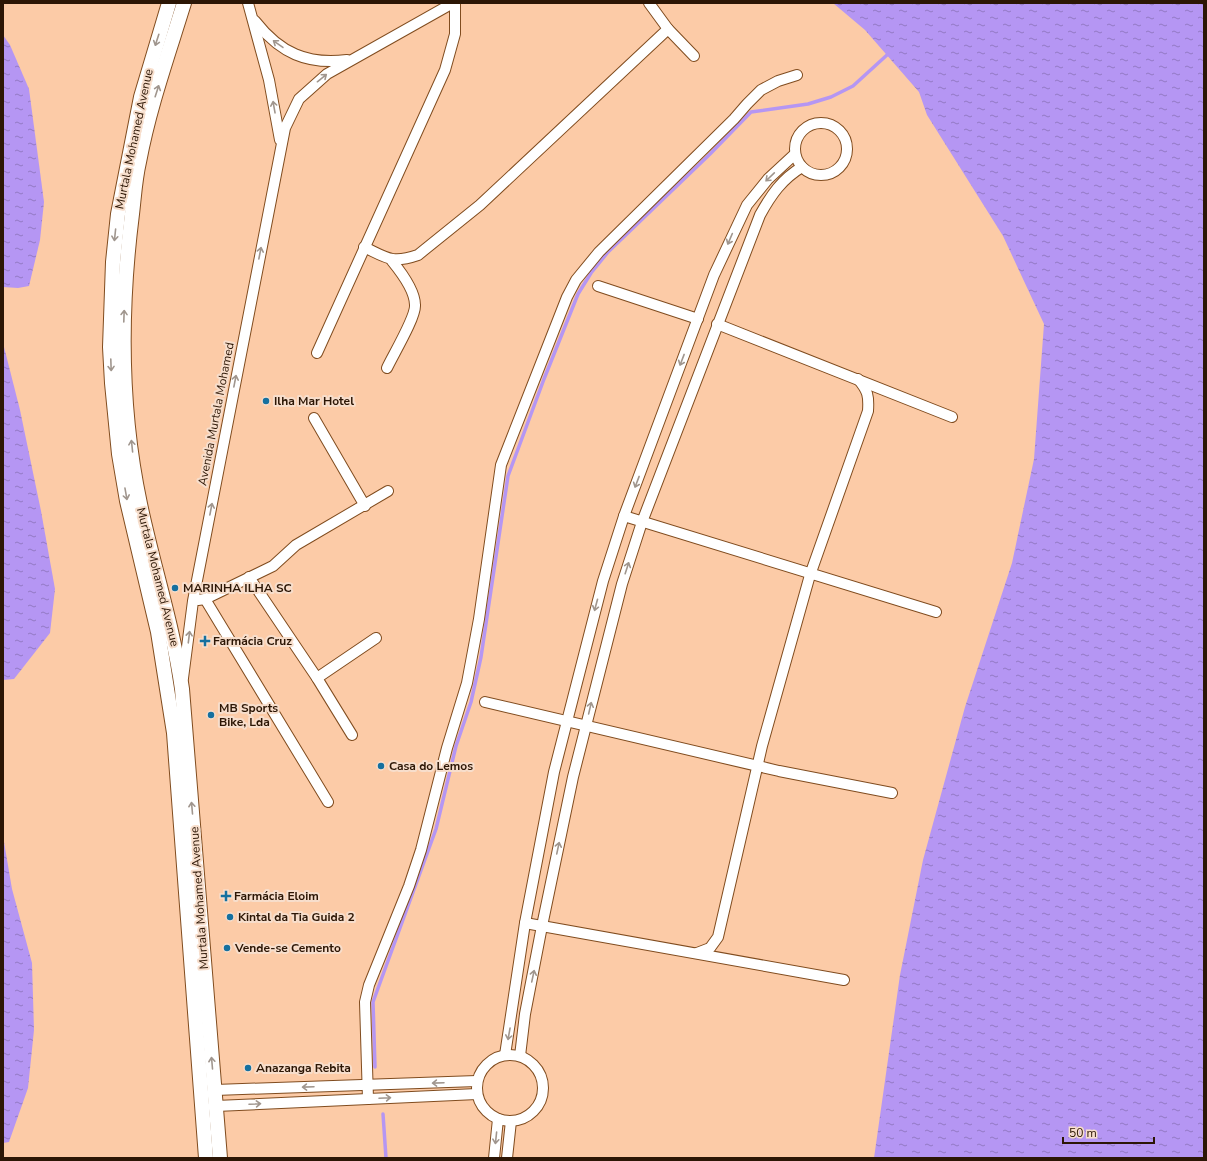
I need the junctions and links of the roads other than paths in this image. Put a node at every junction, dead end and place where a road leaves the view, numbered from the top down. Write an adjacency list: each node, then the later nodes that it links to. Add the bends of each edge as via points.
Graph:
1 (169, 3): 57 (street, Murtala Mohamed Avenue, one-way to 57, via 140,97 118,214 113,262 110,347 119,454 137,546 158,632 174,733)
2 (184, 3): 35 (street, Murtala Mohamed Avenue, one-way to 2, via 173,636 140,504 129,422 124,338 127,255 139,162 154,98)
3 (248, 3): 6 (street)
4 (454, 3): 9 (street, Avenida Murtala Mohamed); 14 (street, via 455,34 445,70)
5 (649, 3): 7 (street)
6 (252, 18): 9 (street, one-way to 6, via 322,62 307,60 279,46); 11 (street, one-way to 6, via 269,80)
7 (668, 29): 8 (street); 15 (street, via 480,205 418,255 406,260)
8 (694, 56)
9 (355, 59): 11 (street, Avenida Murtala Mohamed, one-way to 9, via 285,128 299,99 327,74)
10 (797, 75): 50 (street, via 761,90 599,252 576,280 567,297 501,466 467,683 447,748 421,850 367,991 365,1002)
11 (281, 146): 31 (street, Avenida Murtala Mohamed, one-way to 11)
12 (795, 154): 13 (street); 13 (street, via 797,138 802,131 817,123 834,126 845,139 846,156 836,170 820,175 811,174); 17 (street, one-way to 17, via 768,179 748,205 714,275)
13 (802, 167): 18 (street, via 784,179 769,198)
14 (364, 247): 15 (street); 19 (street)
15 (392, 261): 20 (street, via 414,297 416,306)
16 (598, 286): 17 (street)
17 (698, 319): 26 (street, one-way to 26)
18 (717, 324): 21 (street); 27 (street)
19 (317, 353)
20 (387, 368)
21 (858, 379): 22 (street); 28 (street, via 867,390 868,411)
22 (952, 417)
23 (314, 418): 25 (street)
24 (388, 492): 25 (street)
25 (365, 506): 29 (street, via 296,545 272,566)
26 (624, 516): 27 (street); 37 (street, one-way to 37, via 603,581)
27 (642, 522): 28 (street); 38 (street, one-way to 27, via 622,584)
28 (810, 575): 32 (street); 40 (street)
29 (249, 577): 30 (street); 34 (street)
30 (205, 599): 31 (street); 42 (street)
31 (193, 601): 35 (street, Avenida Murtala Mohamed, one-way to 31)
32 (936, 612)
33 (376, 638): 34 (street)
34 (316, 678): 39 (street)
35 (182, 689): 51 (street, Murtala Mohamed Avenue, one-way to 35)
36 (485, 702): 37 (street)
37 (567, 720): 38 (street); 43 (street)
38 (586, 725): 40 (street); 44 (street, one-way to 38)
39 (352, 735)
40 (758, 766): 41 (street); 45 (street, via 718,937 710,948)
41 (892, 793)
42 (328, 802)
43 (525, 923): 44 (street); 47 (street, one-way to 47)
44 (542, 926): 45 (street); 48 (street, one-way to 44)
45 (697, 953): 46 (street)
46 (844, 980)
47 (505, 1055): 48 (street); 49 (street, via 490,1062)
48 (520, 1056): 56 (street, via 537,1068 543,1087 537,1107 521,1119)
49 (477, 1082): 50 (street, one-way to 50); 52 (street)
50 (368, 1085): 51 (street, one-way to 51); 53 (street)
51 (214, 1090): 54 (street, Murtala Mohamed Avenue)
52 (477, 1094): 53 (street, one-way to 52); 55 (street, via 484,1109)
53 (368, 1099): 54 (street, one-way to 53)
54 (216, 1106): 58 (street, Murtala Mohamed Avenue)
55 (498, 1119): 56 (street); 59 (street, one-way to 59)
56 (510, 1121): 60 (street)
57 (206, 1158)
58 (220, 1158)
59 (494, 1158)
60 (507, 1158)

